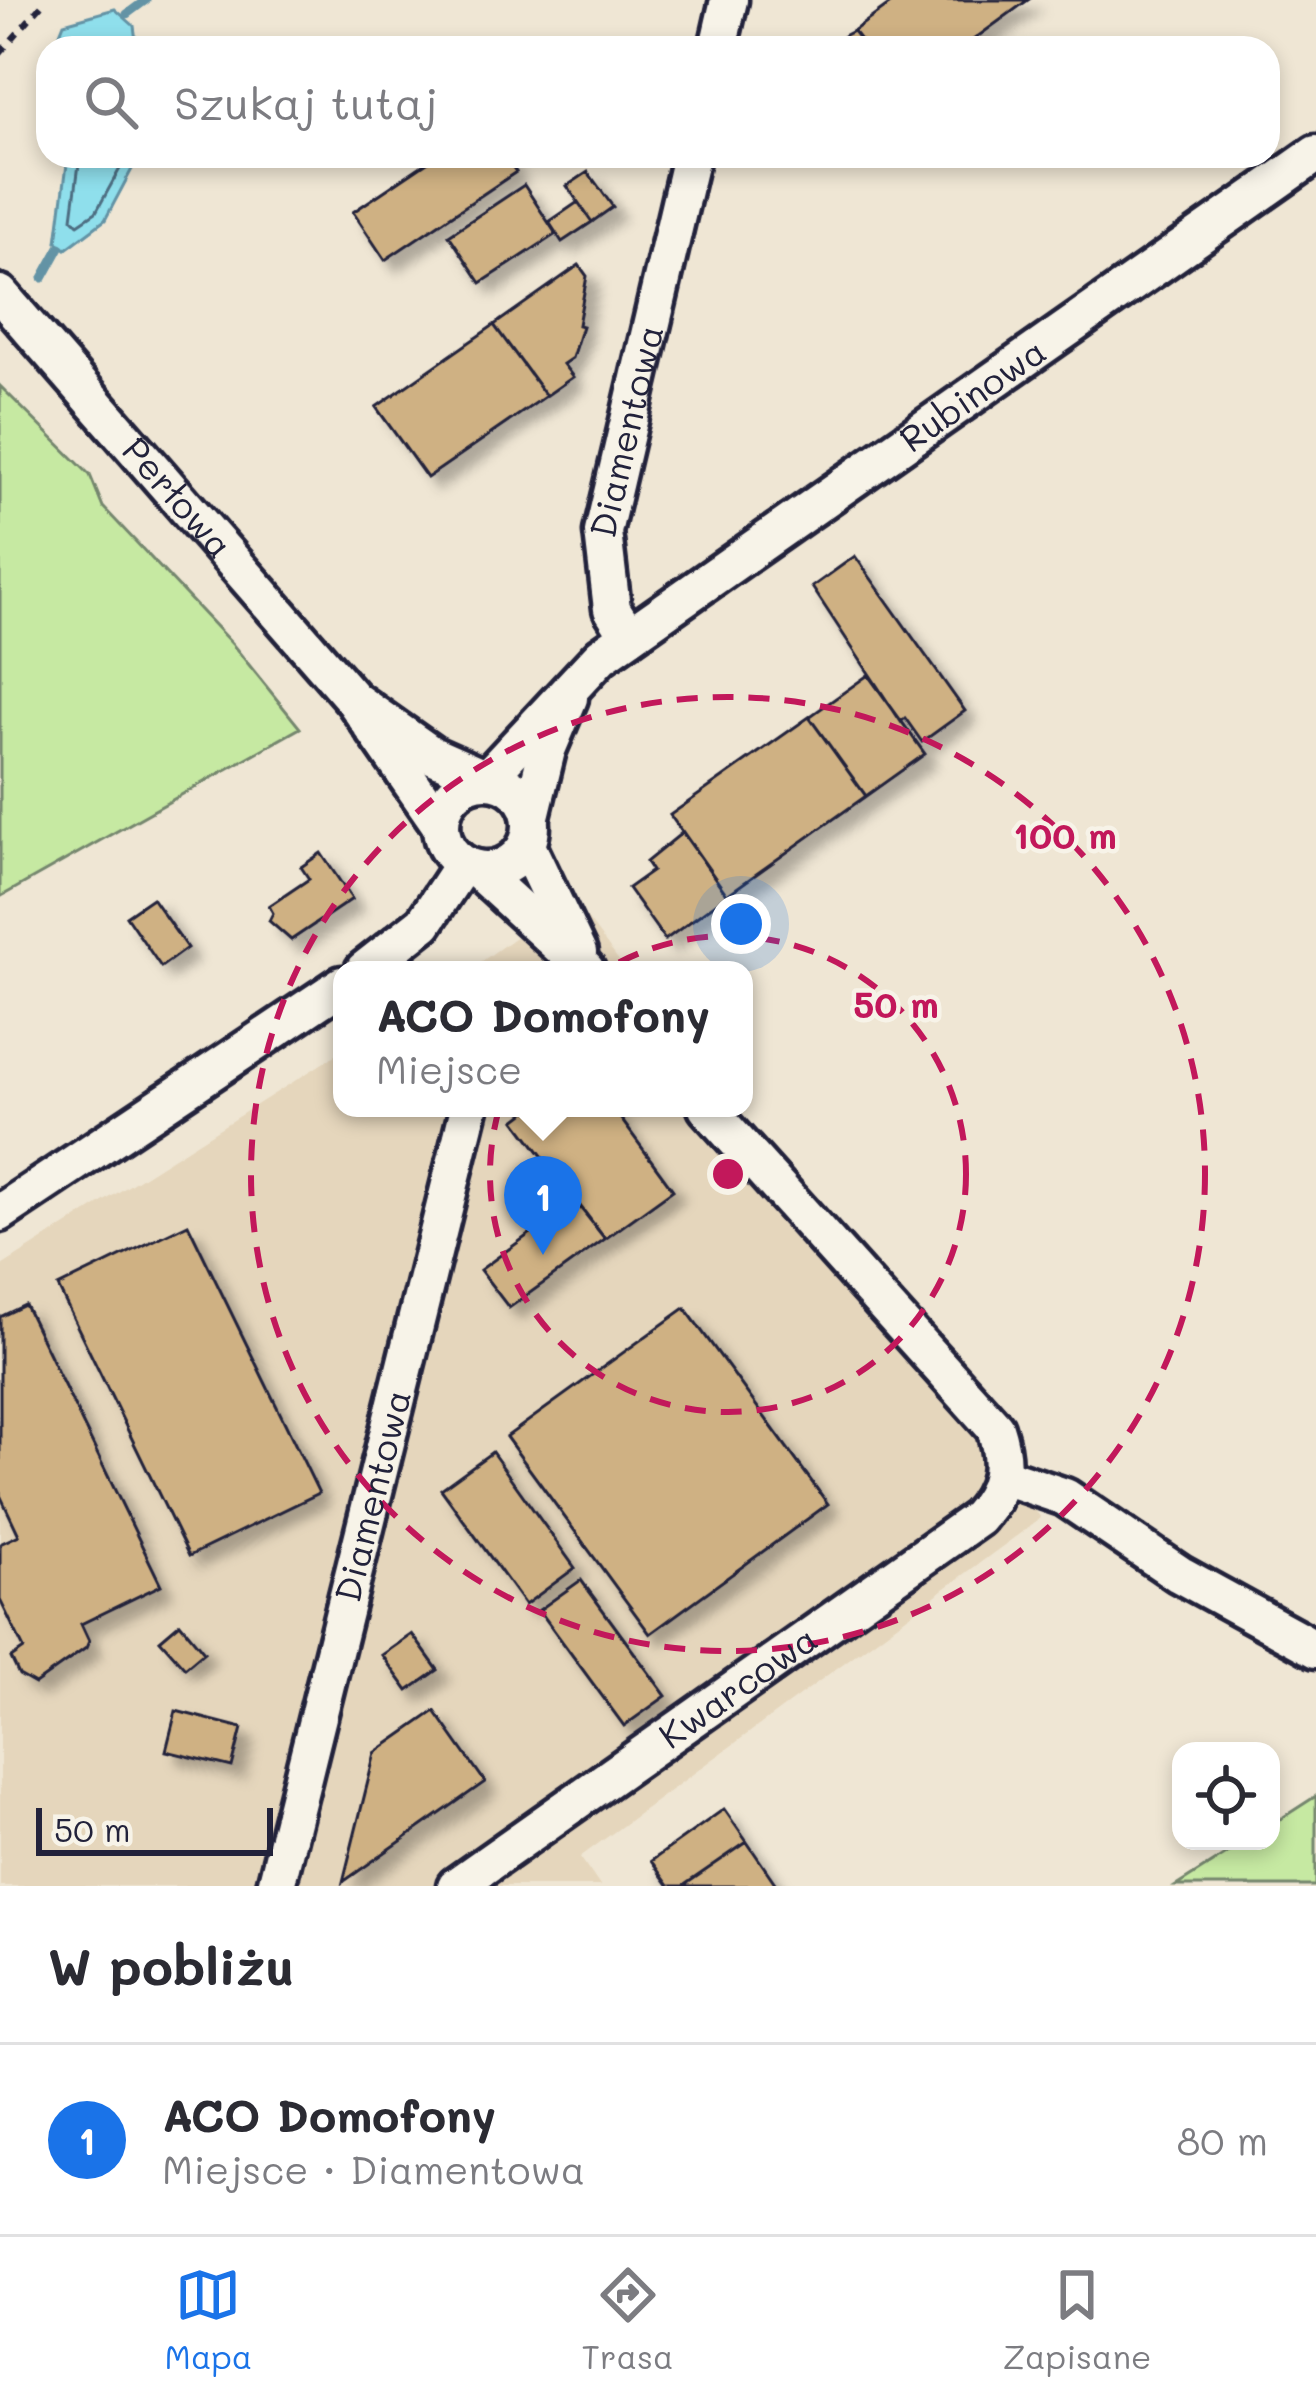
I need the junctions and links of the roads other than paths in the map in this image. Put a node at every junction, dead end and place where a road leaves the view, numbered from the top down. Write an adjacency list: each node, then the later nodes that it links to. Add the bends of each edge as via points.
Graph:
1 (729, 0): 2 (street)
2 (721, 36)
3 (1316, 154): 6 (street, Rubinowa)
4 (688, 168): 6 (street, Diamentowa, via 603,532 612,609)
5 (0, 294): 8 (street, Perłowa)
6 (629, 636): 7 (street)
7 (574, 683): 9 (street); 11 (street)
8 (354, 700): 9 (street, Perłowa, via 432,755); 10 (street, Perłowa)
9 (486, 779): 10 (street, via 450,799); 11 (street, via 516,791)
10 (441, 826): 12 (street, via 452,854)
11 (529, 831): 12 (street, via 506,866); 15 (street)
12 (470, 866): 13 (street, via 424,923); 14 (street)
13 (375, 961)
14 (575, 961)
15 (581, 961)
16 (333, 991): 19 (street)
17 (467, 1117): 22 (street, Diamentowa)
18 (715, 1117): 20 (street, via 994,1428)
19 (0, 1213)
20 (1003, 1476): 21 (street, via 1065,1497 1178,1574); 23 (street, Kwarcowa, via 978,1518)
21 (1316, 1649)
22 (276, 1886)
23 (456, 1886)

